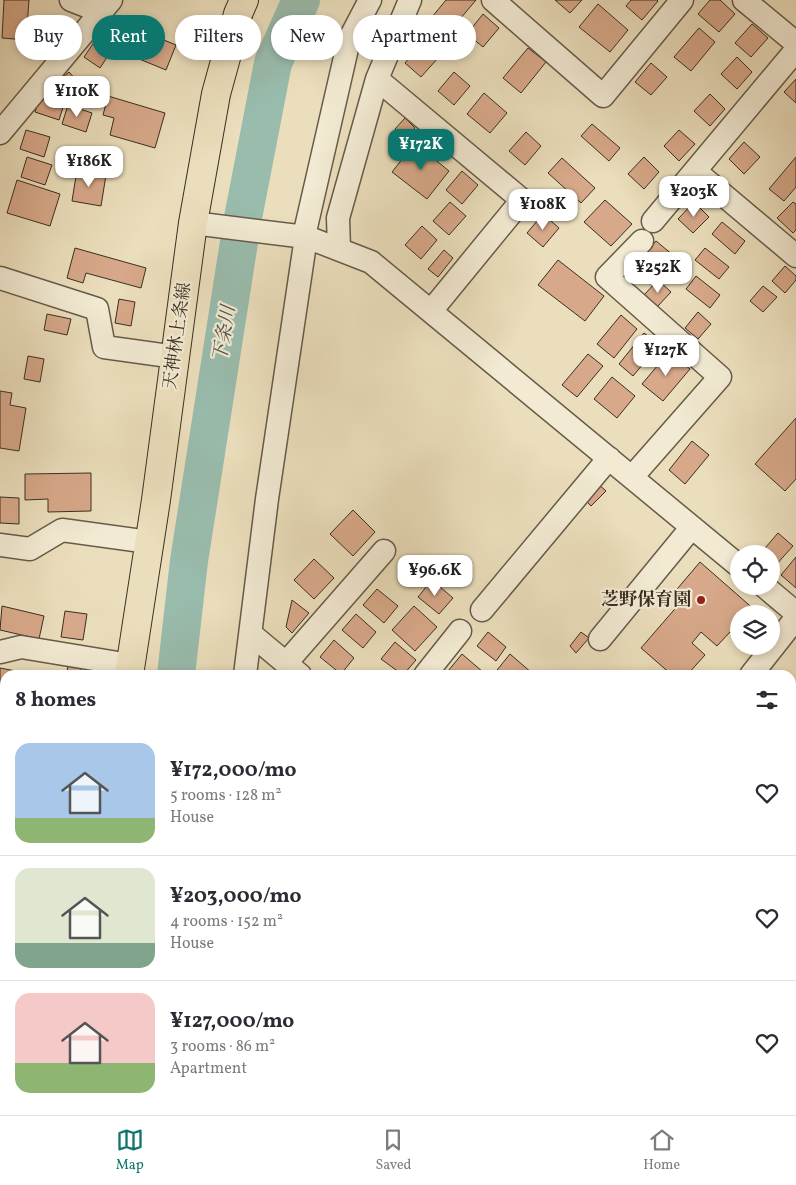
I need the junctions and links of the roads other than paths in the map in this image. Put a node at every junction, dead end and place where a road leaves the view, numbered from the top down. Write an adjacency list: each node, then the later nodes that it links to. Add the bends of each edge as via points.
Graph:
1 (71, 0): 8 (street)
2 (244, 0): 15 (main road, 天神林上条線, via 216,94)
3 (370, 0): 16 (street, via 349,40)
4 (410, 0): 11 (street)
5 (493, 0): 6 (street, via 603,96)
6 (682, 0)
7 (744, 0): 9 (street)
8 (106, 6): 12 (street)
9 (796, 43)
10 (796, 50): 13 (street)
11 (377, 79): 18 (street, via 338,218); 21 (street, via 522,200)
12 (0, 133)
13 (695, 171): 14 (street); 19 (street)
14 (653, 221)
15 (194, 223): 16 (street); 22 (main road, 天神林上条線)
16 (302, 237): 18 (street); 35 (street)
17 (642, 242): 24 (street, via 607,277 720,377)
18 (339, 249): 21 (street, via 371,262)
19 (796, 256)
20 (0, 278): 22 (street, via 97,309 104,347)
21 (431, 311): 23 (street)
22 (176, 357): 26 (main road, 天神林上条線)
23 (609, 458): 24 (street); 31 (street)
24 (632, 477): 25 (street)
25 (692, 527): 29 (street); 36 (street)
26 (149, 542): 27 (street, via 62,530 30,549); 39 (main road, 天神林上条線)
27 (0, 545)
28 (384, 551): 38 (street)
29 (730, 559)
30 (775, 595): 32 (street)
31 (482, 610)
32 (796, 613)
33 (796, 618): 42 (street)
34 (460, 631): 41 (street)
35 (251, 634): 38 (street); 40 (street)
36 (600, 639)
37 (0, 652): 39 (street, via 20,648)
38 (293, 669)
39 (129, 670)
40 (246, 670)
41 (429, 670)
42 (755, 670)

